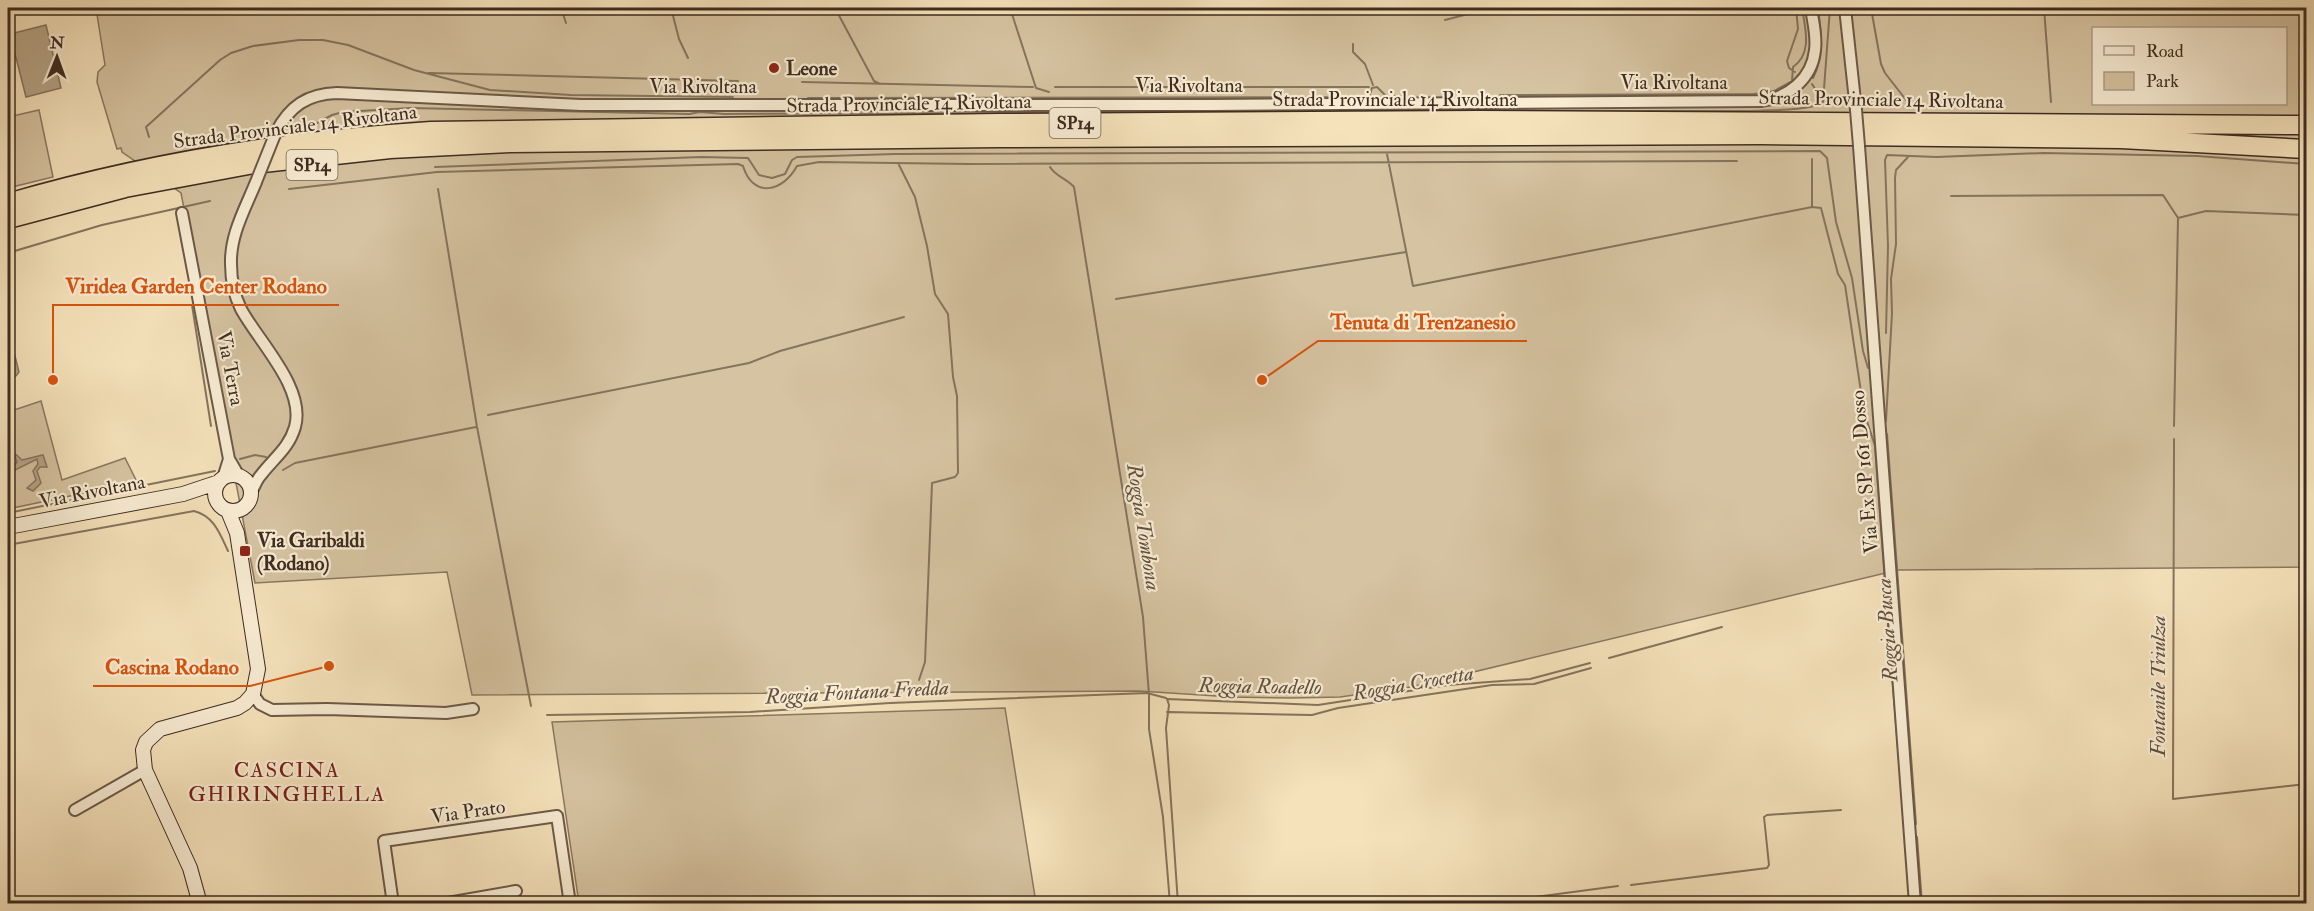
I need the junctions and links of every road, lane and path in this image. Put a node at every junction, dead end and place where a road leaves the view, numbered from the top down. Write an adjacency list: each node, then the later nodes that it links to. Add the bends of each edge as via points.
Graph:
1 (1811, 8): 17 (street, Via Rivoltana, bridge, via 1815,50 1806,75 1787,94 1761,101 593,105 334,93 316,96 286,114 233,241 232,279 242,311 291,390 297,415 287,446)
2 (1845, 8): 35 (street, Via Ex SP 161 Dosso, bridge, via 1859,146)
3 (2307, 114): 6 (highway, via 2225,114)
4 (2307, 125): 6 (highway)
5 (2032, 130): 6 (highway); 8 (highway, Strada Provinciale 14 Rivoltana / SP14); 10 (highway, Strada Provinciale 14 Rivoltana / SP14, via 1478,120 477,130 401,133 286,146)
6 (2134, 132): 7 (highway); 9 (highway)
7 (2307, 140)
8 (623, 141): 14 (highway, Strada Provinciale 14 Rivoltana / SP14, via 434,146 255,164 134,186); 15 (highway, SP14, via 550,149 439,153 219,178 117,200)
9 (2307, 149)
10 (120, 174): 11 (highway, SP14, via 80,179); 12 (highway, Strada Provinciale 14 Rivoltana / SP14)
11 (8, 197)
12 (8, 203)
13 (182, 213): 16 (street, Via Terra)
14 (8, 219)
15 (8, 231)
16 (229, 459): 18 (street, Via Terra); 19 (street, Via Terra)
17 (261, 474): 18 (street); 20 (street, Via Rivoltana)
18 (241, 477): 19 (street, via 232,475); 20 (street)
19 (221, 480): 21 (street, Via Rivoltana); 22 (street, via 215,490)
20 (252, 490): 23 (street, via 251,500)
21 (183, 494): 22 (street, Via Rivoltana); 24 (street, Via Rivoltana)
22 (216, 499): 23 (street, via 221,507)
23 (235, 511): 25 (street, via 258,669)
24 (8, 527)
25 (254, 689): 26 (street, via 266,708 277,710 446,713); 27 (street, via 237,708 160,729 143,750)
26 (473, 709)
27 (145, 770): 28 (street); 31 (street, via 190,868)
28 (75, 810)
29 (516, 891): 30 (street)
30 (496, 899): 33 (street)
31 (200, 903)
32 (393, 903): 34 (street, Via Prato, via 384,841 557,816)
33 (442, 903)
34 (570, 903)
35 (1915, 903)

